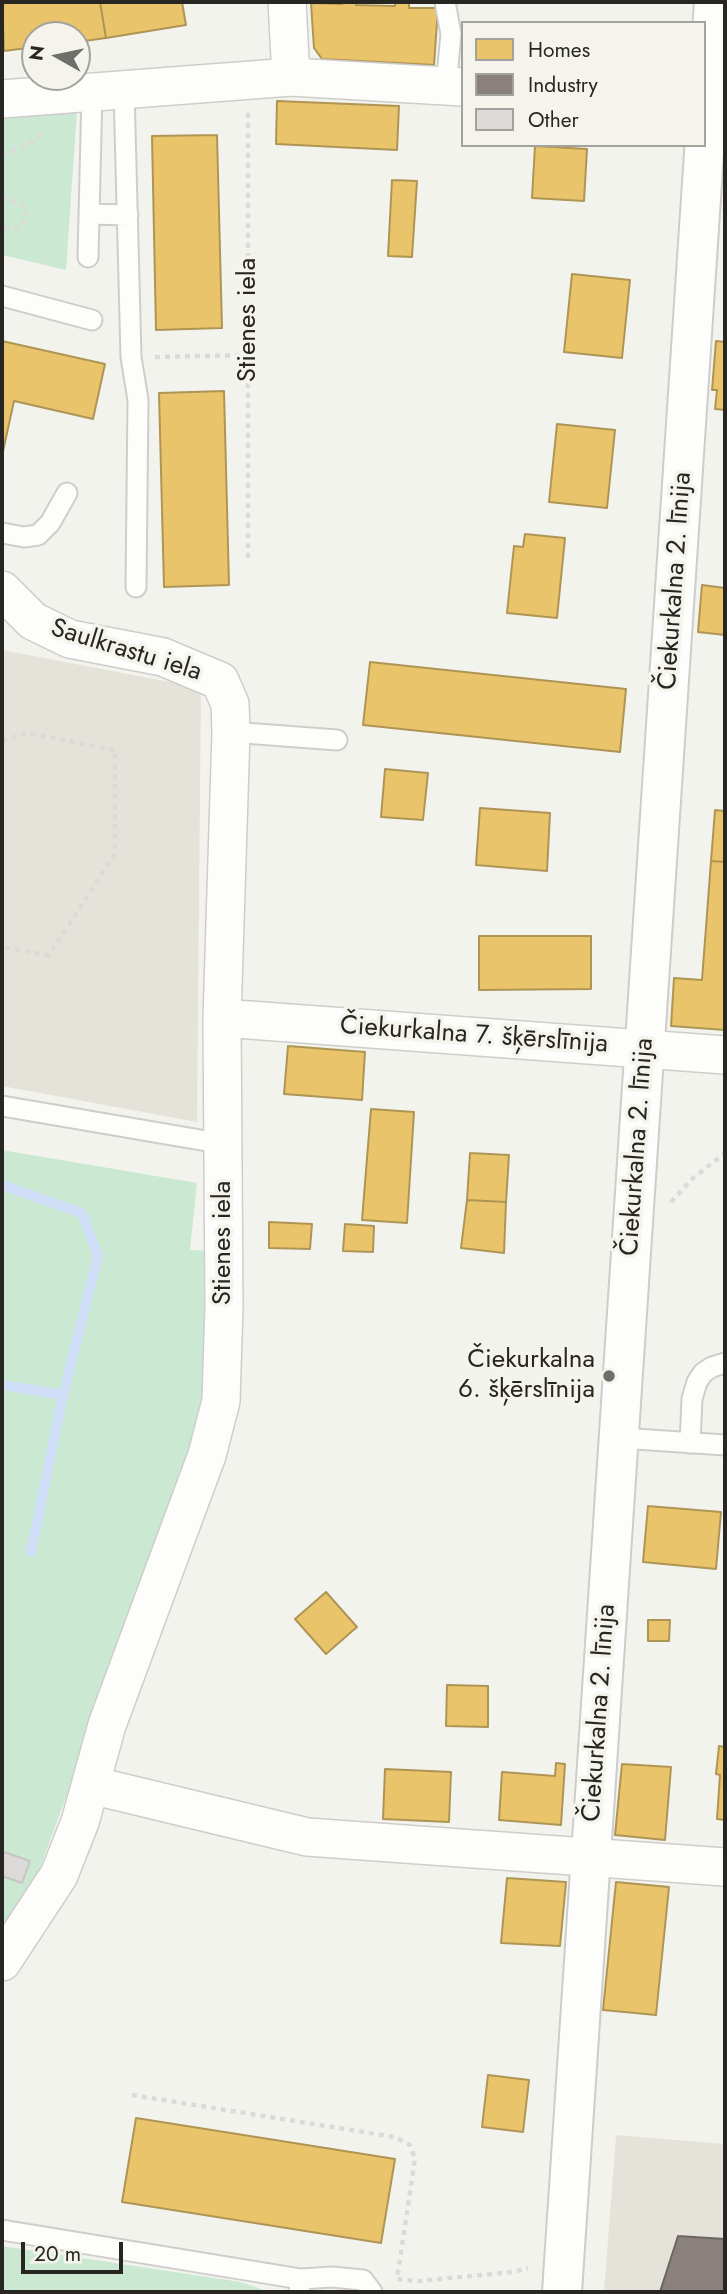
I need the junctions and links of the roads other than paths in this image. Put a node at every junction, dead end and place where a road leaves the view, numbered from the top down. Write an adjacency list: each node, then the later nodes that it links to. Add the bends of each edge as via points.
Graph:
1 (287, 2): 4 (street)
2 (445, 2): 5 (lane)
3 (714, 2): 8 (street, Čiekurkalna 2. līnija)
4 (291, 77): 5 (street); 6 (street)
5 (454, 87)
6 (108, 91): 7 (street); 9 (lane); 10 (lane)
7 (2, 99)
8 (713, 102): 22 (street, Čiekurkalna 2. līnija)
9 (89, 214): 10 (lane); 11 (lane)
10 (128, 215): 16 (lane, via 131,357 138,400)
11 (88, 257)
12 (2, 296): 13 (lane)
13 (92, 320)
14 (67, 493): 15 (lane, via 38,535)
15 (2, 533)
16 (136, 587)
17 (2, 590): 18 (street, Saulkrastu iela, via 33,621 70,639 163,657)
18 (220, 681): 19 (street, Stienes iela, via 230,704)
19 (231, 732): 20 (lane); 21 (street, Stienes iela)
20 (337, 740)
21 (222, 1018): 22 (street, Čiekurkalna 7. šķērslīnija); 25 (street, Stienes iela)
22 (645, 1049): 23 (street, Čiekurkalna 7. šķērslīnija); 27 (street, Čiekurkalna 2. līnija)
23 (725, 1055)
24 (2, 1106): 25 (lane)
25 (223, 1144): 30 (street, Stienes iela, via 221,1401 207,1455 107,1725)
26 (725, 1363): 28 (lane, via 703,1373 697,1382)
27 (620, 1438): 28 (lane); 31 (street, Čiekurkalna 2. līnija)
28 (690, 1443): 29 (lane)
29 (725, 1445)
30 (91, 1785): 31 (street, via 289,1834); 33 (street, Stienes iela, via 59,1875)
31 (591, 1857): 32 (street); 35 (street, Čiekurkalna 2. līnija)
32 (725, 1867)
33 (2, 1962)
34 (2, 2230): 36 (lane)
35 (563, 2277)
36 (300, 2286): 37 (lane, via 332,2277 363,2280)
37 (372, 2292)

